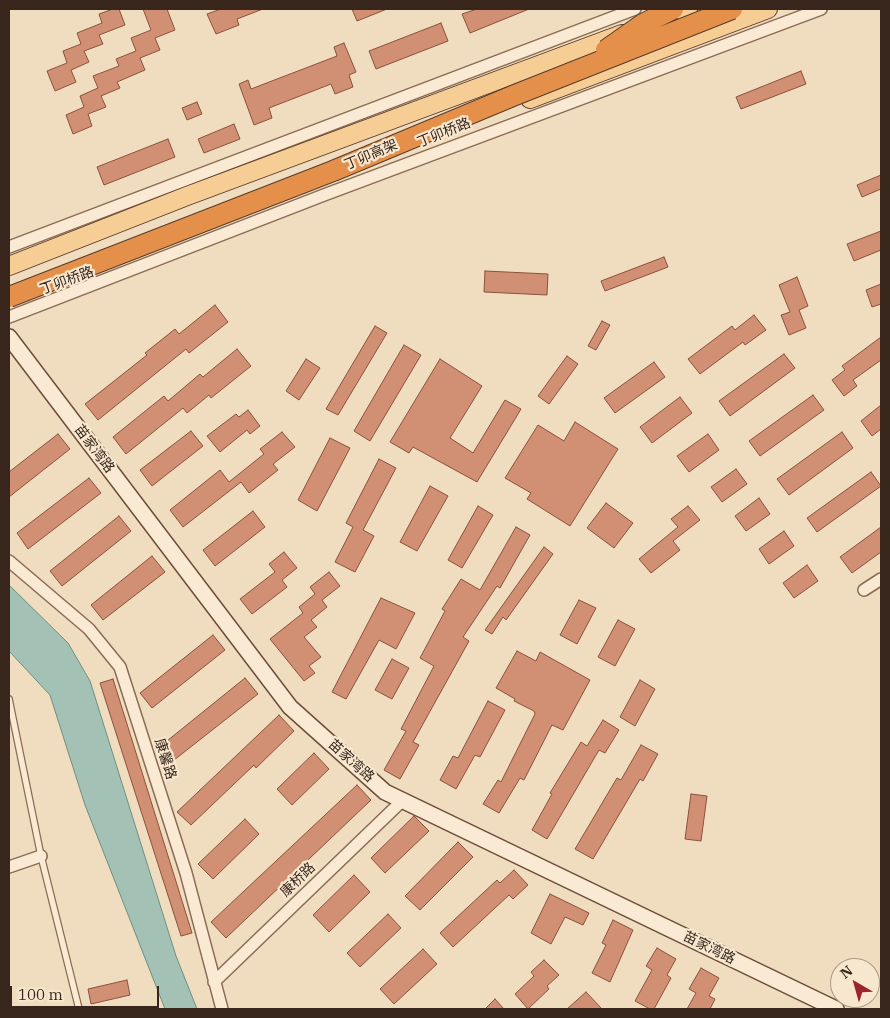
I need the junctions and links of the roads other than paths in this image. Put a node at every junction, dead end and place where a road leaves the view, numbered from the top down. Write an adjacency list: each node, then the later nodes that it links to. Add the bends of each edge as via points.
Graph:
1 (635, 9): 10 (street)
2 (688, 9): 7 (main road)
3 (702, 9): 9 (highway, 丁卯高架, bridge)
4 (732, 9): 13 (highway, 丁卯高架, bridge)
5 (768, 9): 8 (main road, 丁卯桥路)
6 (822, 9): 15 (street)
7 (663, 13): 8 (street); 9 (highway, bridge); 11 (main road)
8 (672, 47): 14 (main road, 丁卯桥路, via 491,114)
9 (606, 50): 12 (highway, 丁卯高架)
10 (9, 247)
11 (9, 266)
12 (9, 282)
13 (9, 297)
14 (9, 304)
15 (9, 317)
16 (9, 337): 21 (street, 苗家湾路, via 290,707 385,792)
17 (9, 561): 24 (street, 康馨路, via 90,629 120,667 186,873)
18 (881, 579): 19 (street)
19 (864, 590)
20 (9, 699): 22 (lane)
21 (402, 800): 24 (street, 康桥路); 27 (street, 苗家湾路)
22 (41, 856): 23 (street); 25 (lane)
23 (9, 868)
24 (214, 982): 26 (street, 康馨路)
25 (79, 1009)
26 (222, 1009)
27 (836, 1009)

